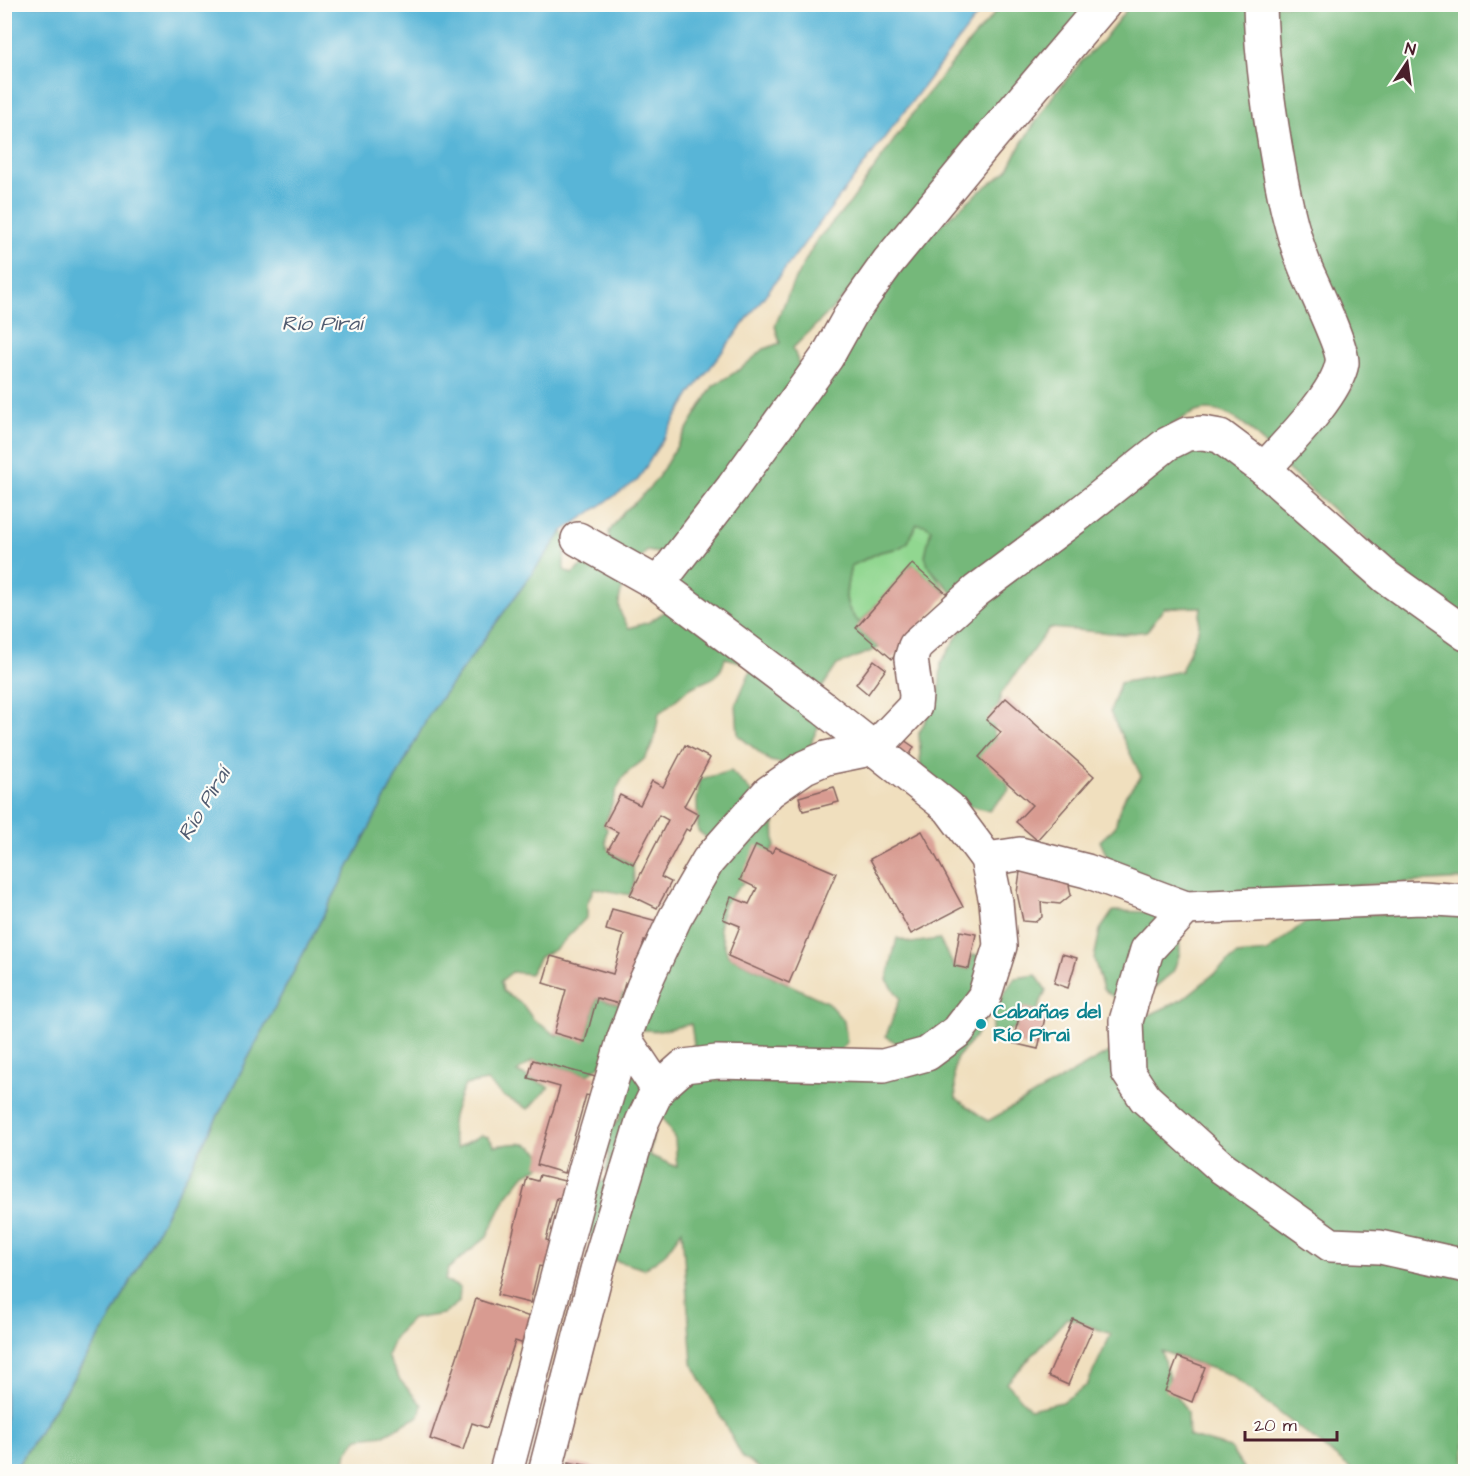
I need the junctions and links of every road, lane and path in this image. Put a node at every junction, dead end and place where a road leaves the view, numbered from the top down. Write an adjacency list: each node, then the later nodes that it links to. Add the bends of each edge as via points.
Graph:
1 (1104, 4): 5 (street, via 888,262 820,366)
2 (1260, 4): 3 (street, via 1263,76 1283,195 1303,262 1342,361 1335,384)
3 (1264, 469): 6 (street, via 1386,577); 7 (street, via 1220,436 1187,434 1167,444 976,591 915,646 911,659 915,706)
4 (579, 539): 5 (street)
5 (658, 584): 7 (street)
6 (1466, 634)
7 (875, 748): 8 (street, via 949,808); 11 (street, via 826,758 805,767 769,792 708,861 675,918)
8 (987, 860): 10 (street, via 1020,854 1087,871); 12 (street, via 1000,946 984,997 958,1031 927,1054 883,1066 717,1062 684,1066)
9 (1466, 901): 10 (street, via 1421,898)
10 (1186, 908): 14 (street, via 1147,950 1126,1021 1128,1072 1145,1098 1220,1166 1331,1245 1380,1247)
11 (624, 1038): 12 (street); 13 (street)
12 (658, 1089): 15 (street, via 642,1122)
13 (561, 1263): 15 (street); 16 (street)
14 (1466, 1266)
15 (597, 1270): 17 (street)
16 (506, 1472)
17 (545, 1472)

